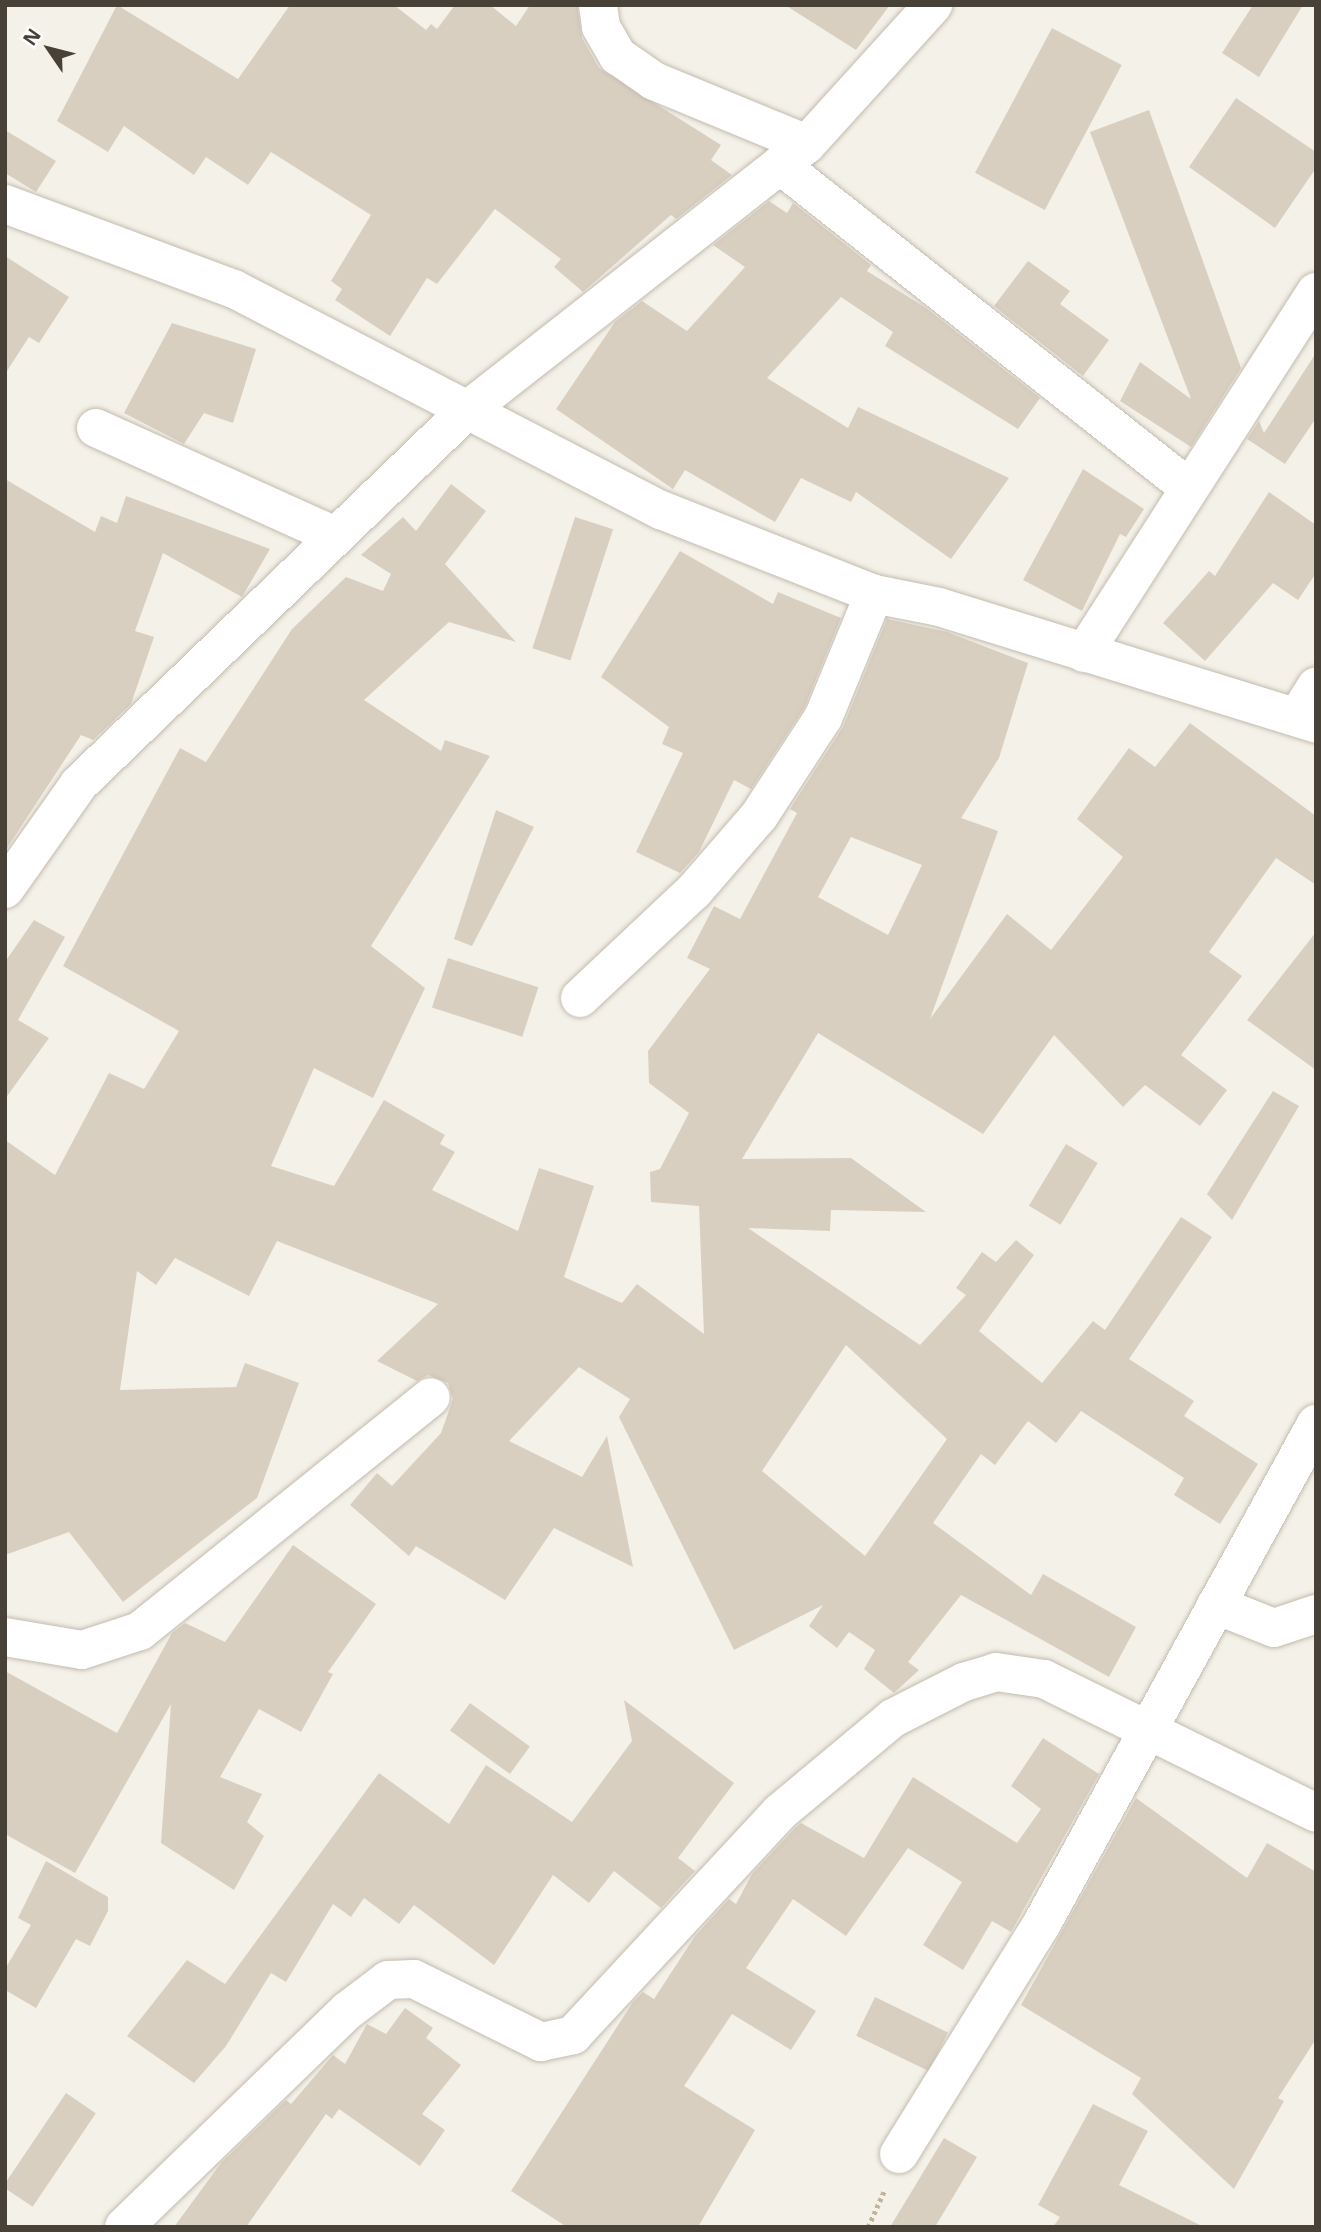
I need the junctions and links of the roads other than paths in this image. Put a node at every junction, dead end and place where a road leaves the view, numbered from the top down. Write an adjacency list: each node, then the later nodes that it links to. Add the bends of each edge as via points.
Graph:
1 (598, 5): 3 (street, via 601,27 618,56 654,81)
2 (933, 5): 3 (street)
3 (794, 154): 6 (street); 8 (street)
4 (5, 204): 6 (street, via 234,289)
5 (1316, 292): 8 (street)
6 (465, 412): 9 (street); 10 (street, via 661,510)
7 (96, 428): 9 (street)
8 (1189, 488): 11 (street)
9 (335, 536): 13 (street, via 79,784)
10 (874, 594): 11 (street); 14 (street, via 823,718 759,816 694,891)
11 (1084, 653): 12 (street)
12 (1309, 709)
13 (5, 889)
14 (580, 998)
15 (431, 1398): 19 (street, via 140,1631 82,1650)
16 (1316, 1424): 17 (street)
17 (1216, 1605): 18 (street, via 1274,1628); 20 (street)
18 (1316, 1614)
19 (5, 1637)
20 (1149, 1729): 21 (street); 22 (street, via 1040,1927); 23 (street, via 1044,1679 996,1672 964,1682 893,1718 779,1813 573,2035 541,2042 414,1979 388,1980 347,2011)
21 (1316, 1813)
22 (899, 2154)
23 (124, 2227)

